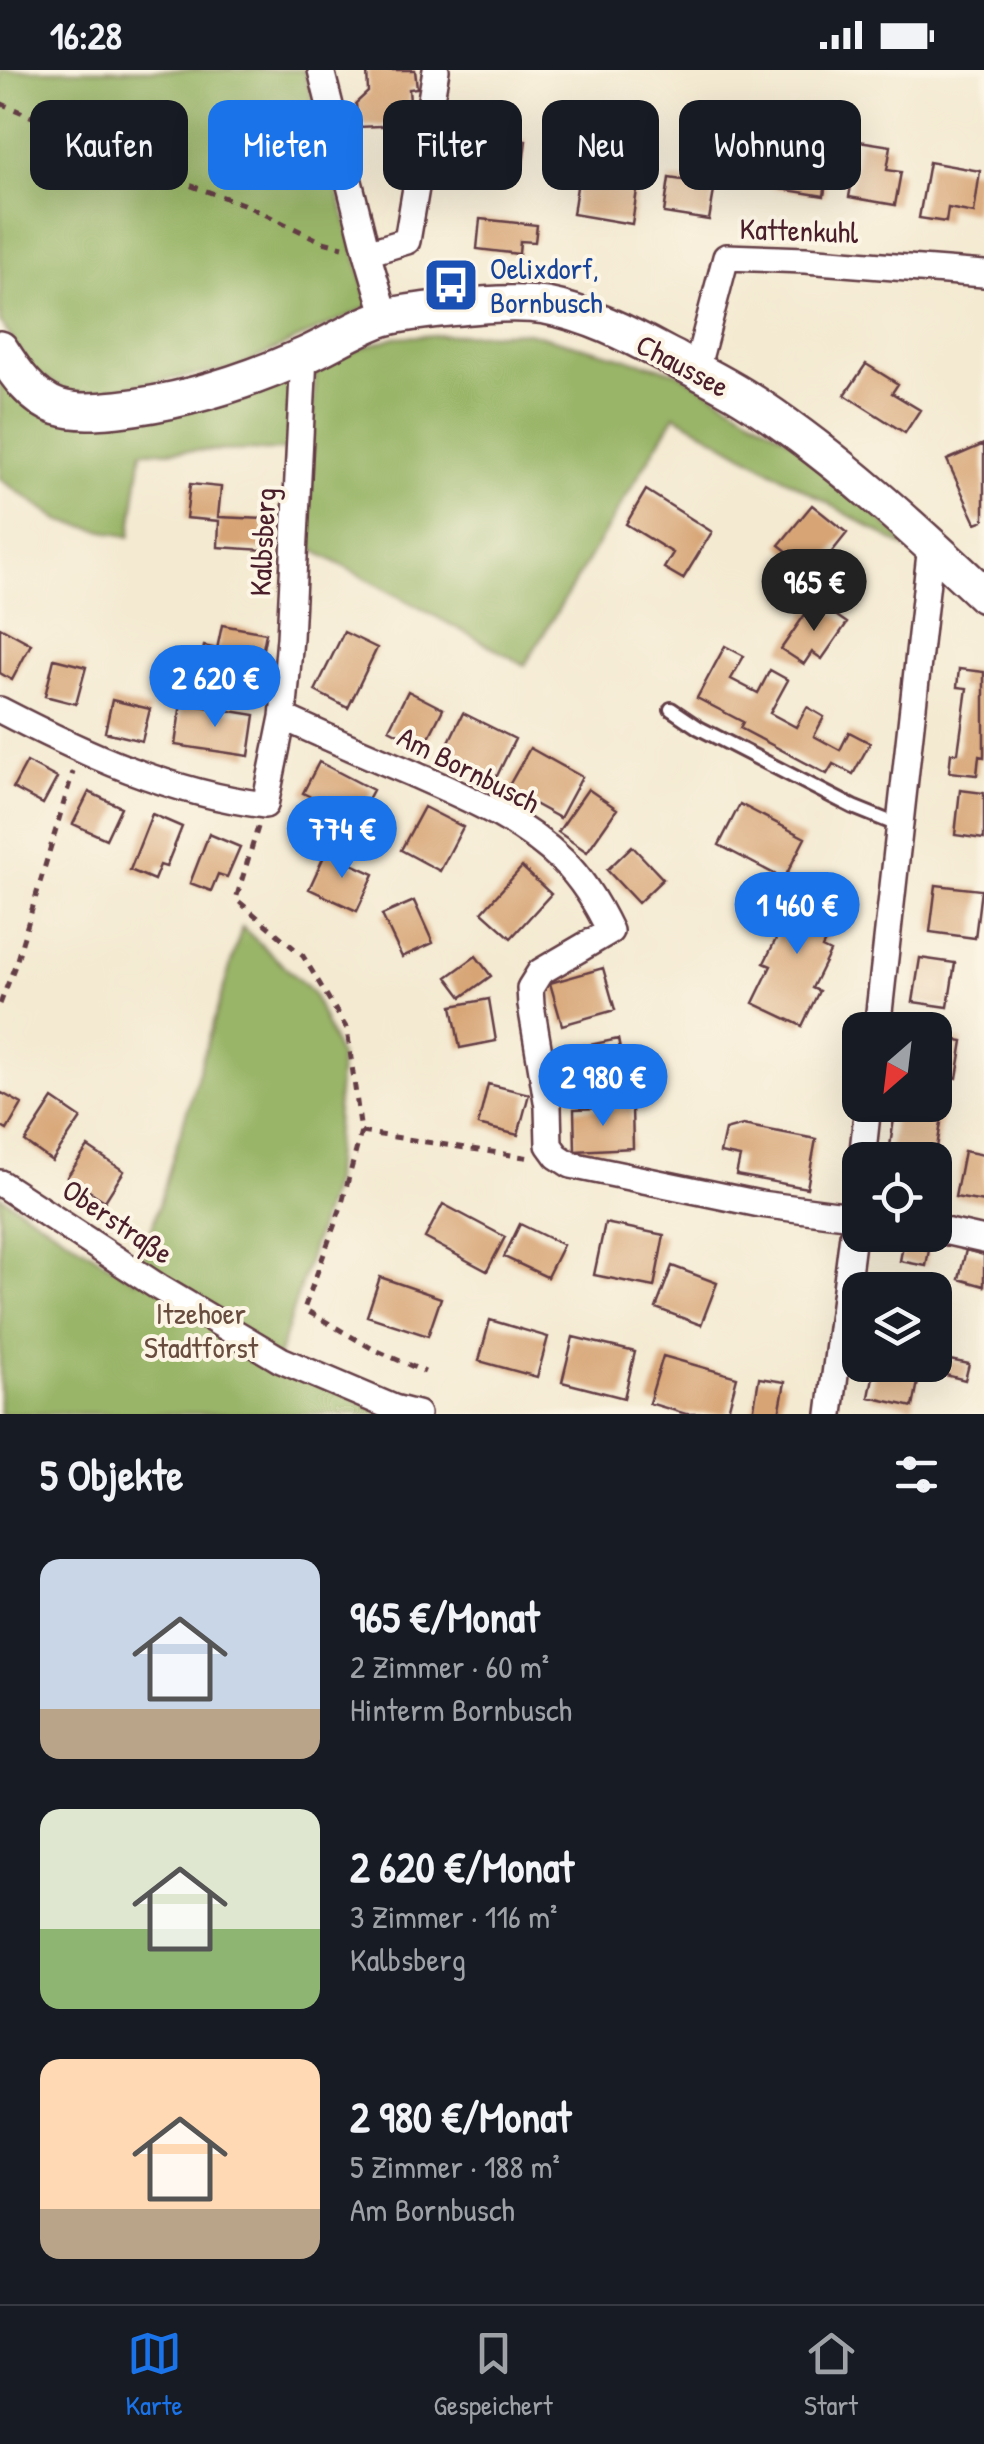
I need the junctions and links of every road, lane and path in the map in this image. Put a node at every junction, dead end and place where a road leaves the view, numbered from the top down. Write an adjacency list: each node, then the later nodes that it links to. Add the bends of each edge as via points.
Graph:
1 (321, 70): 4 (street)
2 (436, 70): 4 (street, via 407,241)
3 (0, 103): 4 (path, via 323,242)
4 (368, 253): 6 (street)
5 (984, 274): 9 (street, Kattenkuhl, via 726,256)
6 (386, 317): 8 (street, Chaussee); 9 (street, Chaussee, via 542,305 610,327)
7 (0, 349): 8 (street, Chaussee, via 41,398 77,411 152,405)
8 (304, 356): 14 (street, Kalbsberg)
9 (696, 370): 10 (street, Chaussee, via 817,448)
10 (931, 545): 11 (street, Chaussee); 17 (street)
11 (984, 595)
12 (671, 709): 17 (lane, via 853,808)
13 (0, 710): 15 (street)
14 (284, 718): 16 (street, Kalbsberg); 21 (street, Am Bornbusch, via 525,829 592,897 610,931 540,972 530,988 550,1145)
15 (79, 750): 16 (street, via 188,790); 18 (path)
16 (265, 805): 20 (path, via 236,899 303,956 348,1029)
17 (900, 826): 19 (street)
18 (0, 1004)
19 (879, 1012)
20 (361, 1132): 21 (path); 27 (path, via 304,1310)
21 (572, 1164): 23 (street, via 760,1204)
22 (0, 1183): 28 (street, Oberstraße, via 282,1360)
23 (842, 1214)
24 (952, 1233): 25 (street)
25 (984, 1240)
26 (853, 1252): 29 (street)
27 (425, 1372)
28 (417, 1414)
29 (830, 1414)

